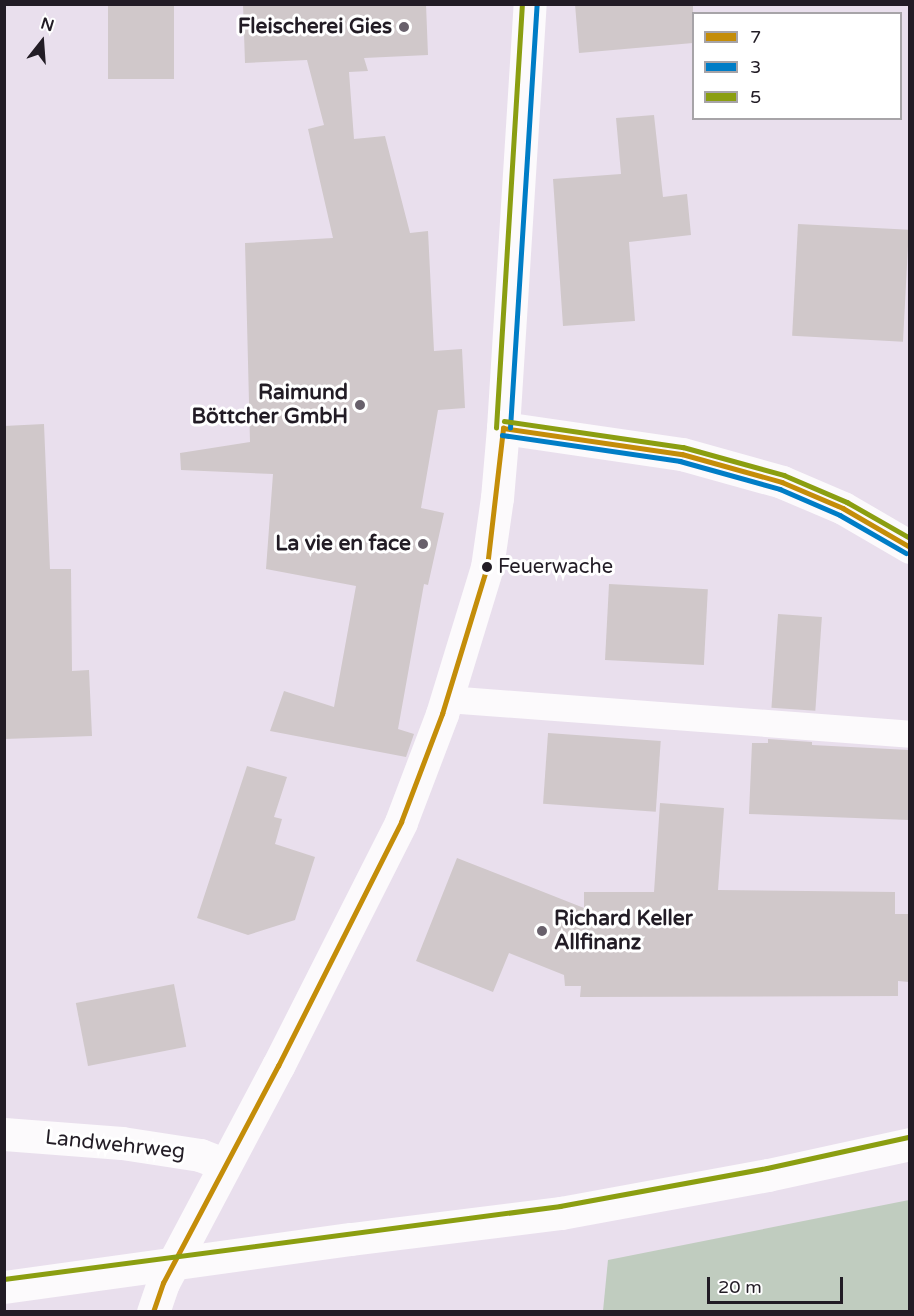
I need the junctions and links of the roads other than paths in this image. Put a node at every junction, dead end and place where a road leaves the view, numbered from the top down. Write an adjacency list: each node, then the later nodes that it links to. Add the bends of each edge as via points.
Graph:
1 (530, 4): 2 (street)
2 (503, 428): 3 (street, via 682,454 772,479 843,508); 4 (street, via 487,567)
3 (909, 548)
4 (447, 699): 5 (lane); 8 (street, via 401,822)
5 (909, 734)
6 (4, 1134): 8 (street, Landwehrweg, via 133,1145 200,1155)
7 (909, 1144): 9 (street, via 561,1213)
8 (224, 1164): 10 (street, via 163,1283)
9 (4, 1287)
10 (153, 1311)

